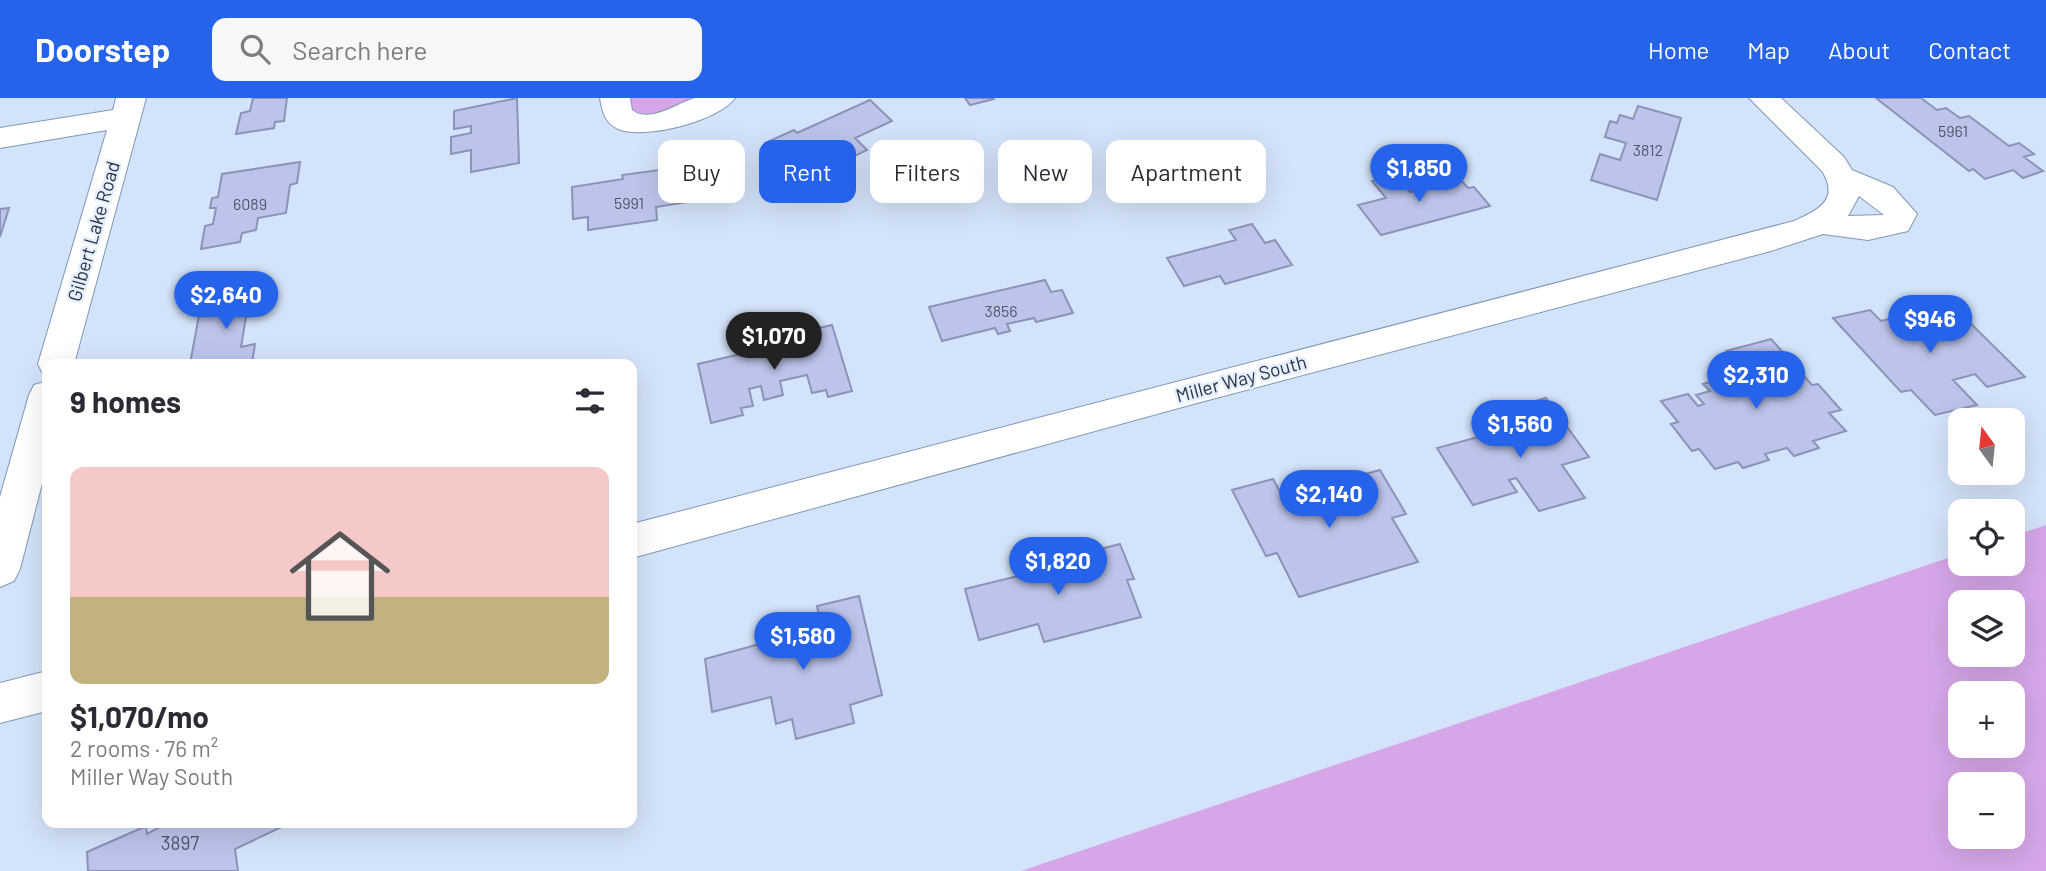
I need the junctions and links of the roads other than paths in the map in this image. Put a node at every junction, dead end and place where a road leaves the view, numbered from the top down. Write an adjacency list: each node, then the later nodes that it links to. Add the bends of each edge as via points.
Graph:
1 (615, 98): 2 (street, via 616,111 623,118 652,124)
2 (720, 98)
3 (1764, 98): 8 (street, Miller Way South, via 1833,164 1835,200 1744,246)
4 (128, 107): 5 (street); 6 (street, Gilbert Lake Road)
5 (0, 138)
6 (57, 359)
7 (42, 414): 9 (street)
8 (637, 540)
9 (0, 569)
10 (42, 692): 11 (street)
11 (0, 703)

